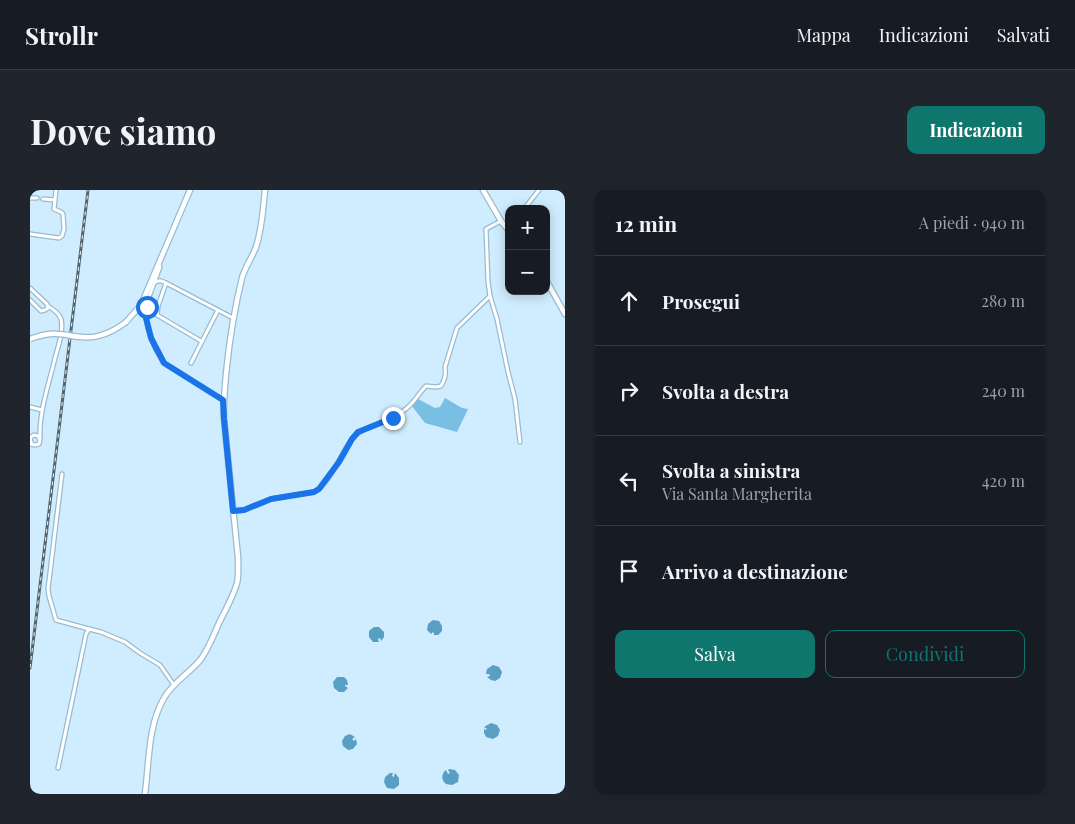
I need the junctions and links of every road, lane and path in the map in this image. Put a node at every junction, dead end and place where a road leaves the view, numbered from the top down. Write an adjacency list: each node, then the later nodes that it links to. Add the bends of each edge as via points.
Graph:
1 (56, 190): 9 (street)
2 (190, 190): 14 (street)
3 (265, 190): 25 (street, via 260,234 244,270)
4 (483, 190): 11 (street)
5 (539, 190): 10 (street)
6 (30, 198): 7 (street)
7 (37, 198)
8 (43, 199): 9 (street)
9 (55, 200): 13 (street, via 54,209 63,214 61,237)
10 (527, 205)
11 (501, 221): 12 (street); 20 (street, via 486,229)
12 (505, 225)
13 (30, 234)
14 (159, 264): 15 (street); 26 (street, bridge, via 141,305 126,322 109,332 83,338 58,334)
15 (158, 272): 16 (street); 17 (street)
16 (154, 283): 17 (street); 29 (street, via 146,318 155,348 164,363)
17 (166, 283): 23 (street); 27 (street, via 156,315)
18 (550, 286): 24 (street)
19 (30, 288): 22 (street)
20 (490, 296): 35 (street, via 514,399); 38 (street, via 457,328 441,386 426,386 406,410 358,432 319,489)
21 (30, 300): 22 (street, via 41,311)
22 (48, 306): 31 (street, via 59,315 62,326)
23 (218, 310): 25 (street); 27 (street)
24 (565, 314)
25 (234, 318): 29 (street)
26 (30, 338)
27 (201, 341): 28 (street)
28 (191, 363)
29 (223, 400): 38 (street)
30 (30, 407): 31 (street)
31 (42, 410): 32 (street)
32 (40, 422): 33 (street); 34 (street)
33 (31, 437): 34 (street, via 36,435); 36 (street)
34 (40, 438): 36 (street, via 38,444)
35 (520, 442)
36 (31, 444)
37 (62, 474): 39 (street, via 49,596 56,620)
38 (233, 511): 40 (street, via 239,570 234,593 201,659)
39 (89, 629): 40 (street, via 125,642 153,660); 41 (street)
40 (174, 685): 42 (street, via 164,697 154,721)
41 (58, 768)
42 (145, 794)

